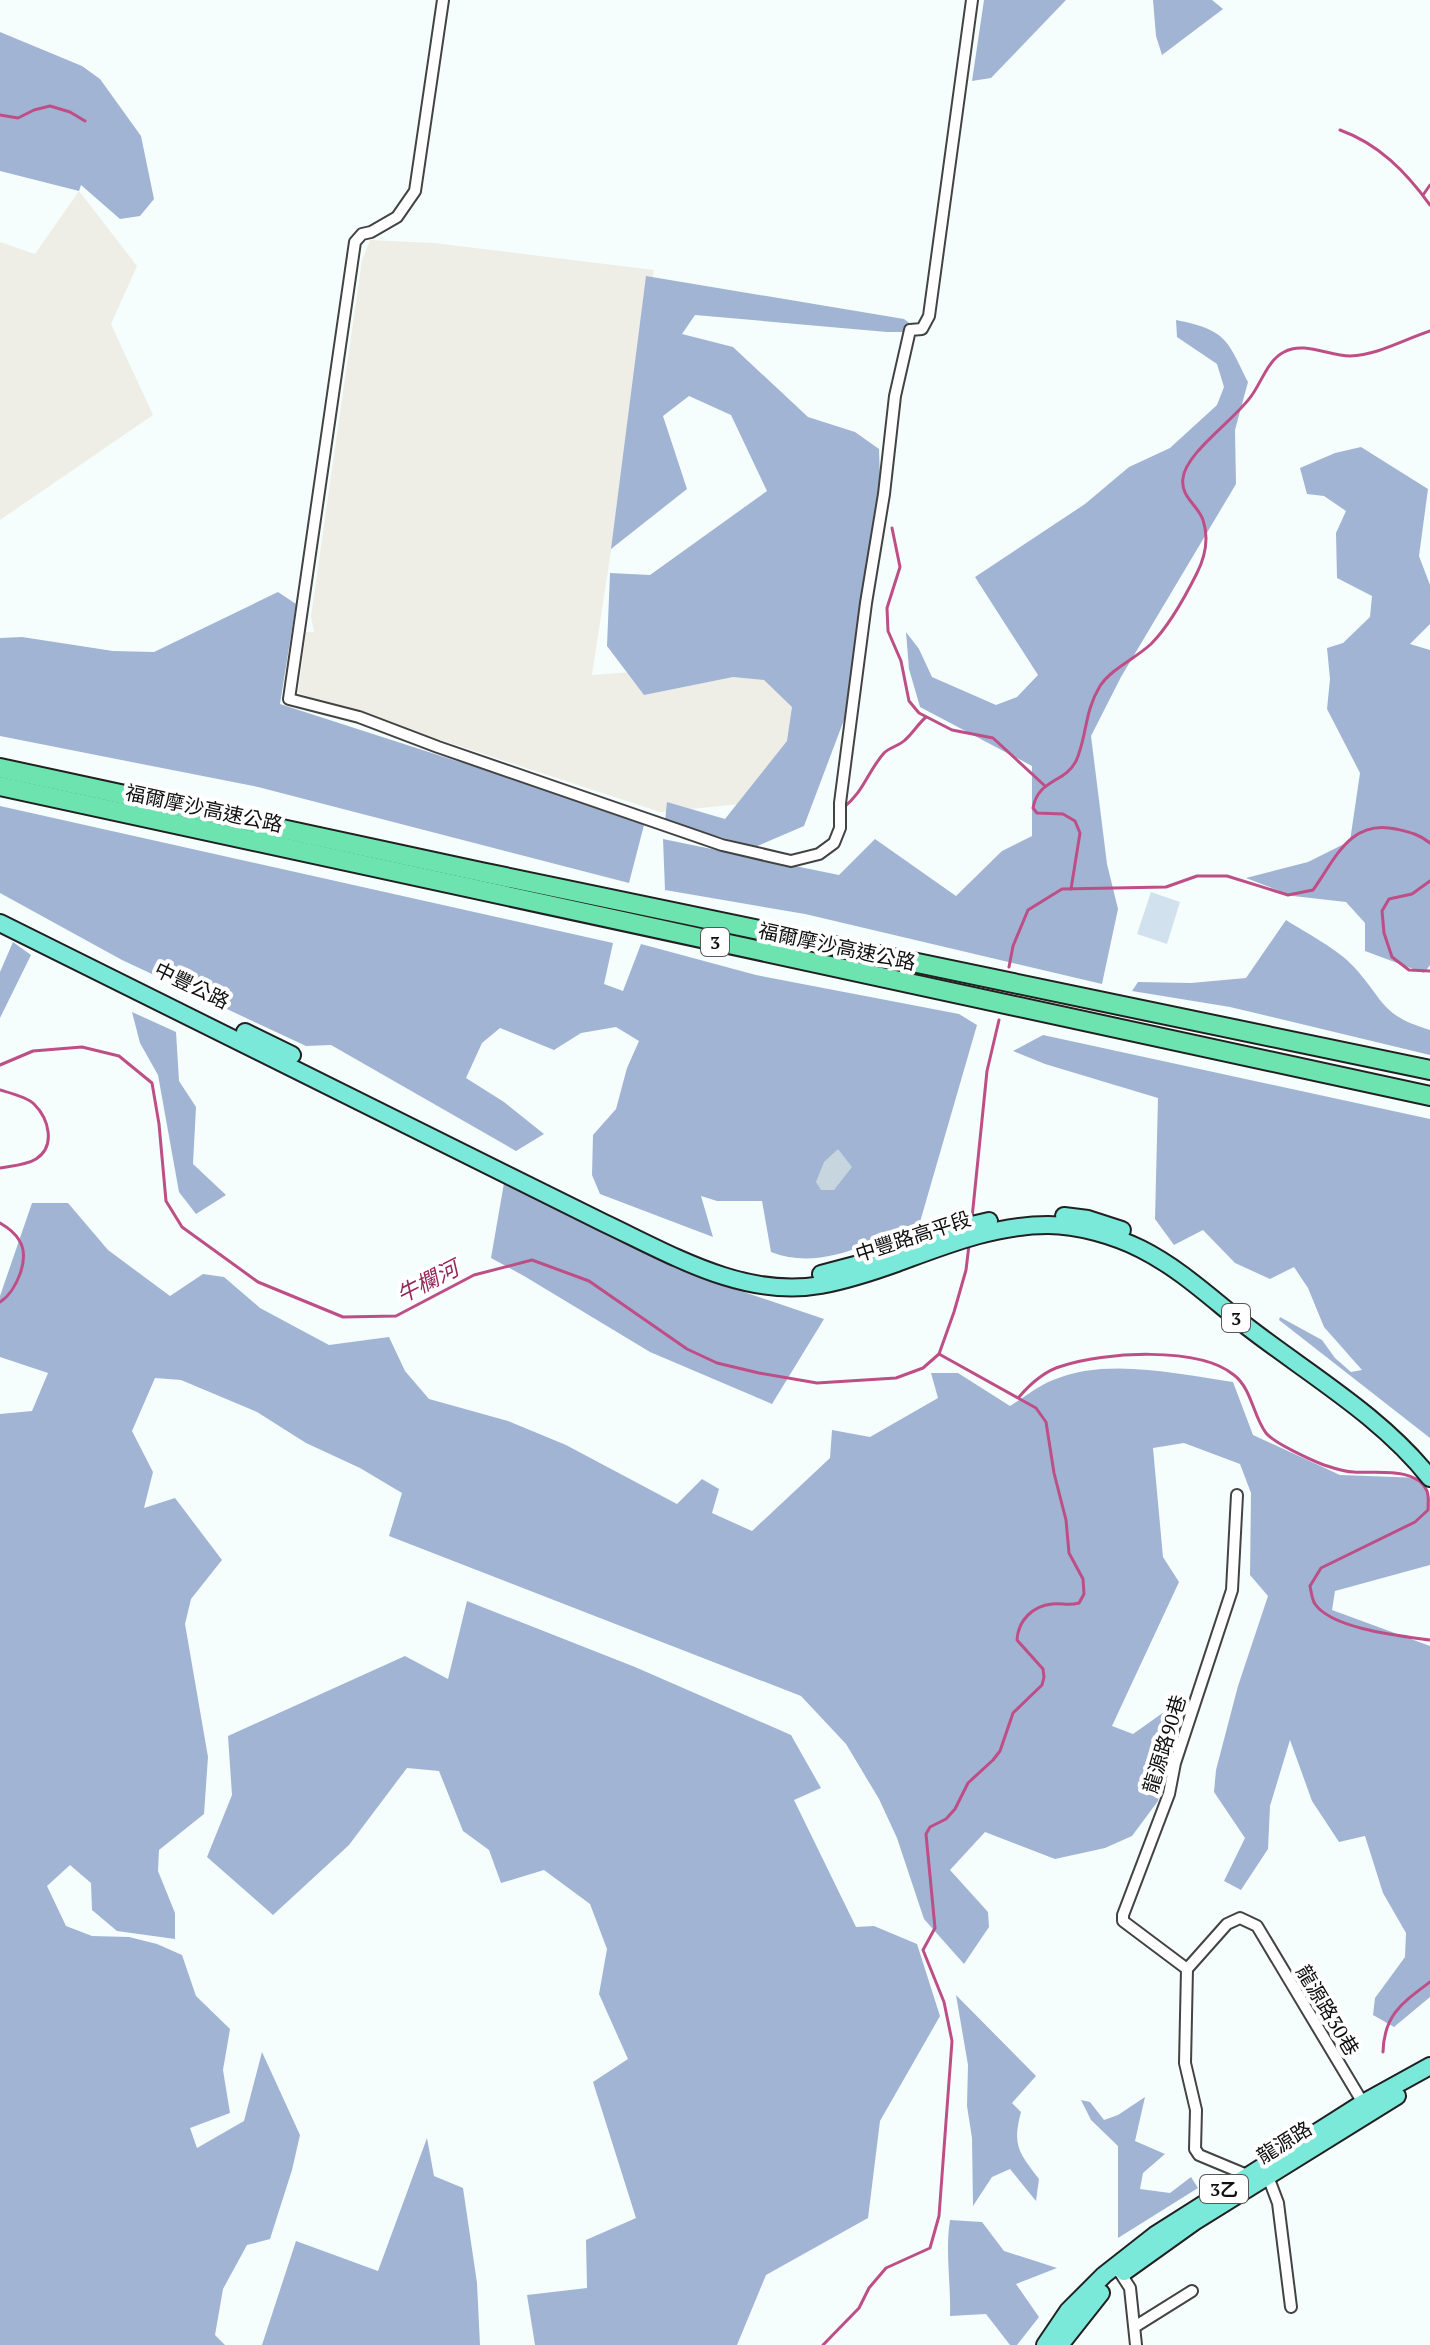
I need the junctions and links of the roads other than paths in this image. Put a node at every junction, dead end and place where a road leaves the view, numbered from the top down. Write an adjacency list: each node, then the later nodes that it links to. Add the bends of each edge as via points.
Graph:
1 (443, 0): 2 (street, via 415,191 397,217 355,242 289,699 359,717 722,845 791,861 819,854 834,843 840,828 895,396 910,330 922,329 929,316)
2 (972, 0)
3 (0, 768): 7 (highway, 福爾摩沙高速公路 / 3)
4 (0, 786): 9 (highway, 福爾摩沙高速公路 / 3)
5 (0, 913): 8 (main road, 中豐公路 / 3)
6 (0, 923): 8 (main road, 中豐公路 / 3)
7 (1430, 1070)
8 (365, 1097): 10 (main road, 中豐路高平段 / 3, via 696,1257 758,1279 825,1273)
9 (1430, 1098)
10 (1009, 1222): 11 (main road, 中豐路高平段 / 3, via 1046,1214 1088,1219 1158,1248 1393,1424); 12 (main road, 中豐路高平段 / 3, via 1079,1228 1141,1249 1351,1404 1411,1454)
11 (1430, 1461)
12 (1430, 1478)
13 (1237, 1495): 14 (street, 龍源路90巷, via 1232,1590 1169,1794 1123,1915 1123,1921)
14 (1187, 1969): 17 (street, 龍源路30巷, via 1227,1924 1240,1918 1257,1926); 19 (street, via 1185,2063 1196,2110 1195,2149)
15 (1430, 2066): 17 (main road, 3乙)
16 (1430, 2077): 17 (main road, 3乙)
17 (1366, 2108): 18 (main road, 3乙)
18 (1265, 2170): 19 (main road, 3乙); 20 (main road, 龍源路 / 3乙); 22 (street, via 1278,2203)
19 (1247, 2175): 20 (main road, 3乙, via 1165,2227)
20 (1118, 2269): 23 (street, via 1130,2288); 24 (main road, 3乙, via 1068,2311); 25 (main road, 龍源路 / 3乙)
21 (1192, 2291): 23 (street)
22 (1291, 2307)
23 (1136, 2326): 26 (street)
24 (1045, 2345)
25 (1060, 2345)
26 (1136, 2345)

